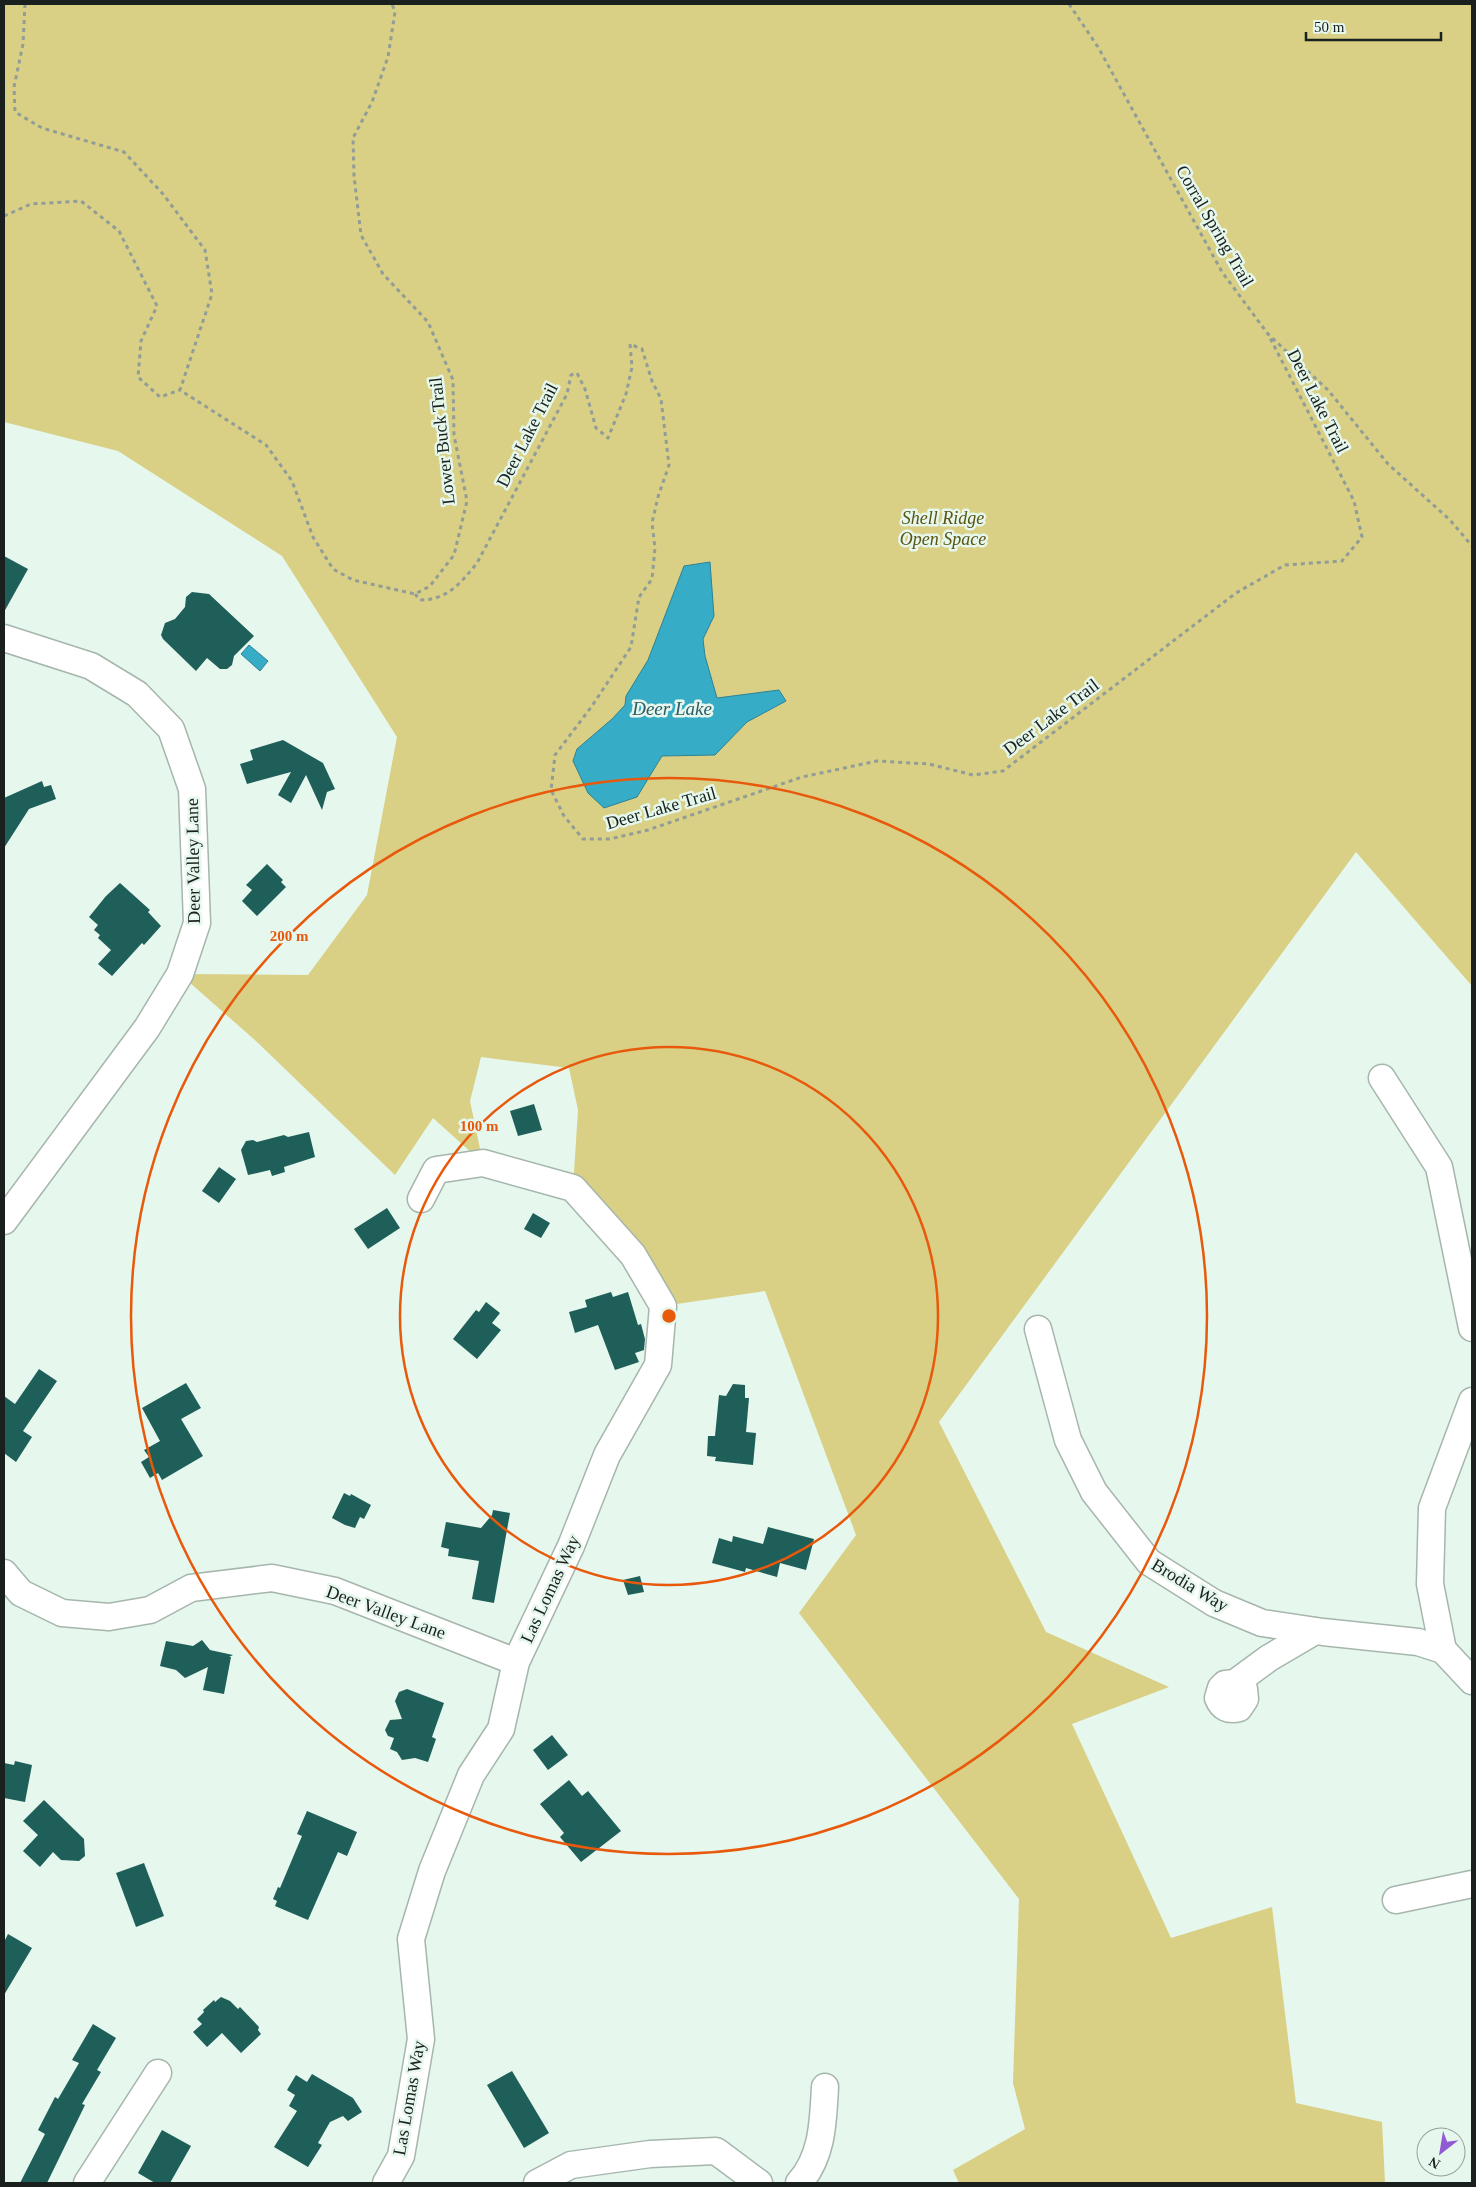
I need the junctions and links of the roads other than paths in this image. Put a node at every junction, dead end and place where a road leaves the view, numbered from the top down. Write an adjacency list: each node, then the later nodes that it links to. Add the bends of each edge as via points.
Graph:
1 (4, 638): 4 (street, Deer Valley Lane, via 91,666 137,694 171,729 192,789 197,923 180,974 147,1028)
2 (1382, 1078): 5 (street, via 1439,1167)
3 (421, 1199): 11 (street, Las Lomas Way, via 436,1170 483,1163 572,1188 633,1255 663,1306 658,1365 607,1455 571,1546)
4 (4, 1221)
5 (1472, 1328)
6 (1038, 1329): 9 (street, Brodia Way, via 1068,1440 1094,1492 1149,1562 1214,1603 1262,1623)
7 (1472, 1401): 10 (street, via 1432,1508 1430,1584)
8 (4, 1573): 11 (street, Deer Valley Lane, via 21,1593 62,1613 109,1617 150,1610 191,1588 272,1578 335,1591)
9 (1315, 1631): 10 (street, Brodia Way, via 1418,1642); 13 (street)
10 (1443, 1650): 12 (street, Brodia Way)
11 (516, 1662): 19 (street, Las Lomas Way, via 501,1729 471,1774 432,1871 411,1939 421,2039 401,2156)
12 (1472, 1681)
13 (1235, 1683)
14 (1472, 1884): 15 (street)
15 (1396, 1900)
16 (158, 2073): 18 (street)
17 (825, 2087): 22 (street, via 822,2136 807,2173)
18 (87, 2183)
19 (386, 2183)
20 (537, 2183): 21 (street, via 572,2165 650,2154 716,2151)
21 (760, 2183)
22 (799, 2183)

